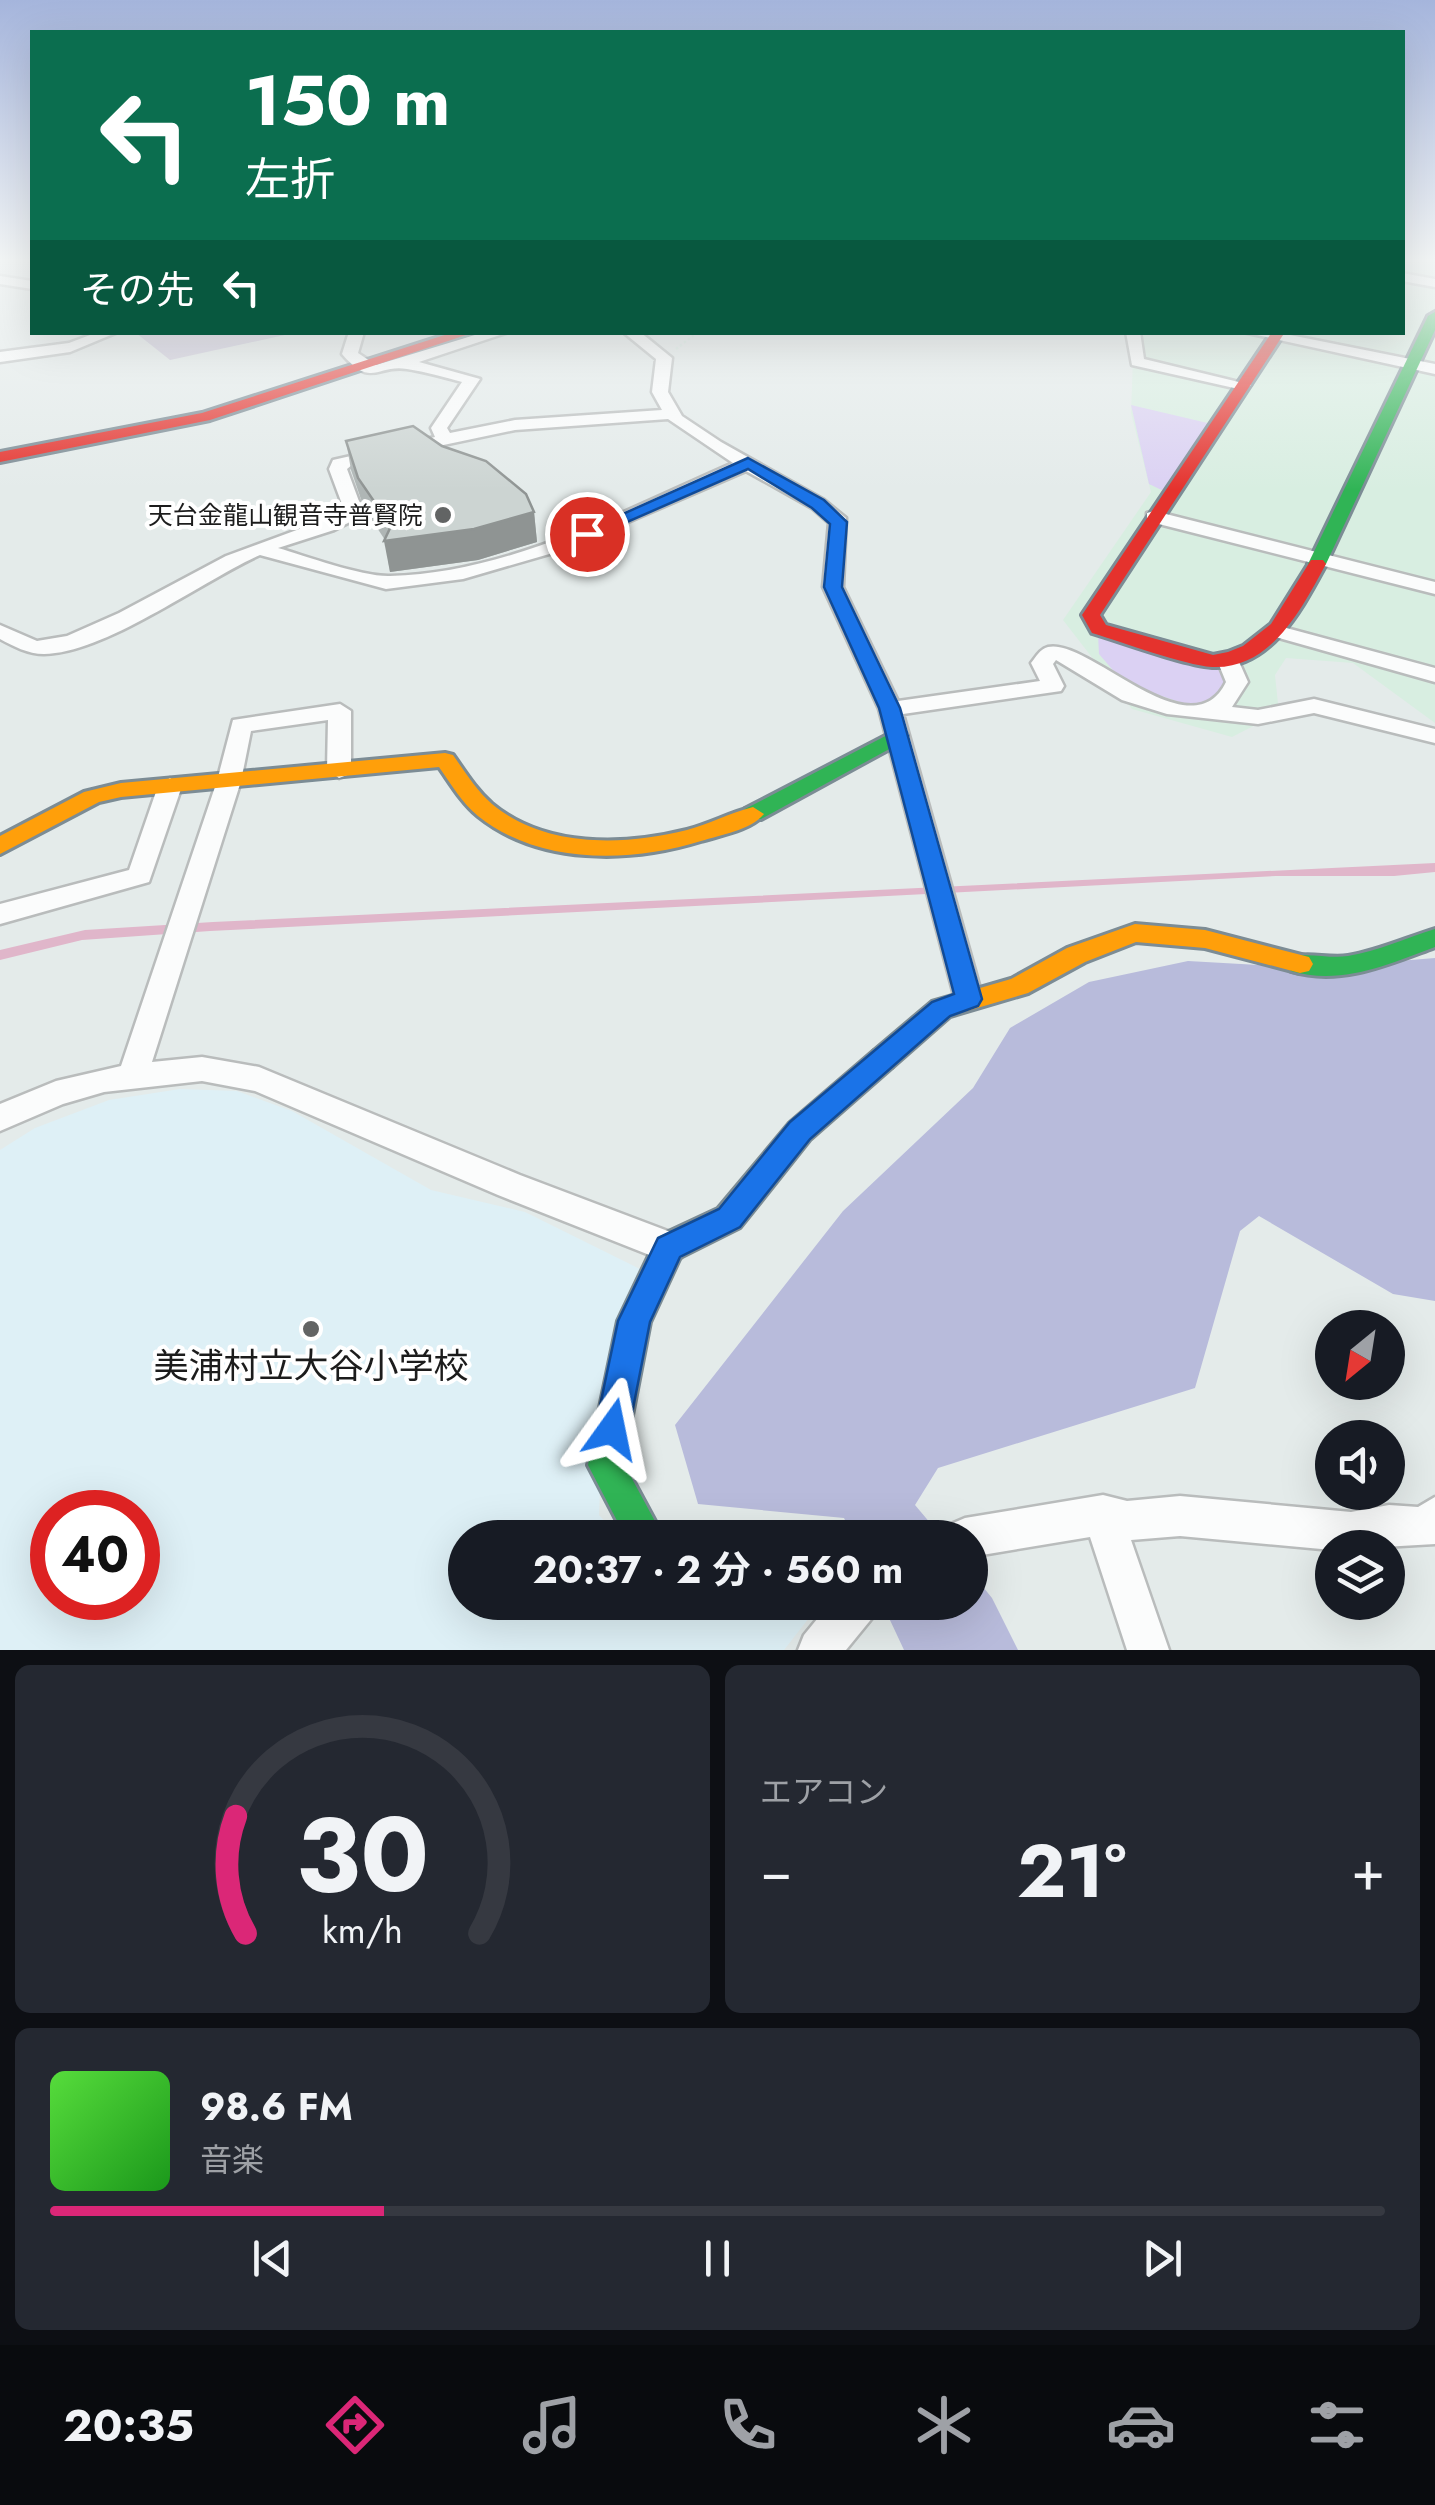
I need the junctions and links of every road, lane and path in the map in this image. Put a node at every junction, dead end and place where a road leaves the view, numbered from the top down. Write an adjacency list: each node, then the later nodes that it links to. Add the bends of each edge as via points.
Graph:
1 (103, 336): 11 (street, via 60,351)
2 (357, 336): 15 (street, via 350,354)
3 (456, 336): 15 (street)
4 (489, 336): 13 (street)
5 (642, 336): 12 (street)
6 (693, 336): 12 (path)
7 (1134, 336): 17 (street, via 1137,362)
8 (1276, 336): 17 (street)
9 (1282, 336): 14 (street)
10 (1425, 336): 14 (street)
11 (0, 357)
12 (664, 358): 18 (street, via 660,392)
13 (405, 363): 15 (street); 19 (street, via 472,379 439,428)
14 (1410, 364): 16 (street); 24 (street)
15 (362, 366): 20 (street, via 205,418)
16 (1435, 369)
17 (1242, 385): 22 (street)
18 (672, 414): 19 (street, via 514,426); 21 (street)
19 (445, 440): 23 (street, via 339,464 350,515)
20 (0, 458)
21 (748, 463): 23 (street, via 556,546 463,573 386,584); 30 (street, via 839,522 833,587)
22 (1154, 517): 24 (street); 28 (street, via 1090,615 1100,629)
23 (257, 548): 26 (street, via 52,647 36,648)
24 (1320, 560): 25 (street); 27 (street)
25 (1435, 588)
26 (0, 631)
27 (1279, 632): 28 (street); 29 (street)
28 (1228, 660): 31 (street, via 1237,682)
29 (1435, 675)
30 (890, 708): 31 (street, via 1053,686 1042,663 1050,653 1069,656 1130,696 1167,707); 32 (street)
31 (1214, 709): 33 (street, via 1258,717 1314,706)
32 (897, 736): 34 (street, via 757,815 665,845 611,850 528,834 482,809 445,760); 40 (street)
33 (1435, 736)
34 (339, 770): 35 (street); 35 (street, via 340,711 241,725)
35 (229, 781): 36 (street); 41 (street)
36 (170, 786): 37 (street, via 92,797); 38 (street, via 140,876)
37 (0, 846)
38 (0, 914)
39 (1435, 938): 40 (street, via 1355,964 1314,968 1205,938 1135,933 1018,986)
40 (968, 999): 43 (street, via 941,1009 810,1122 729,1218)
41 (132, 1077): 42 (street, via 56,1092); 43 (street, via 202,1069 259,1079)
42 (0, 1118)
43 (669, 1248): 46 (street, via 634,1321 605,1464)
44 (1103, 1516): 45 (street, via 1351,1532 1428,1527); 47 (street); 50 (street)
45 (1435, 1517)
46 (636, 1520)
47 (988, 1534)
48 (844, 1620): 49 (street)
49 (820, 1650)
50 (1148, 1650)

